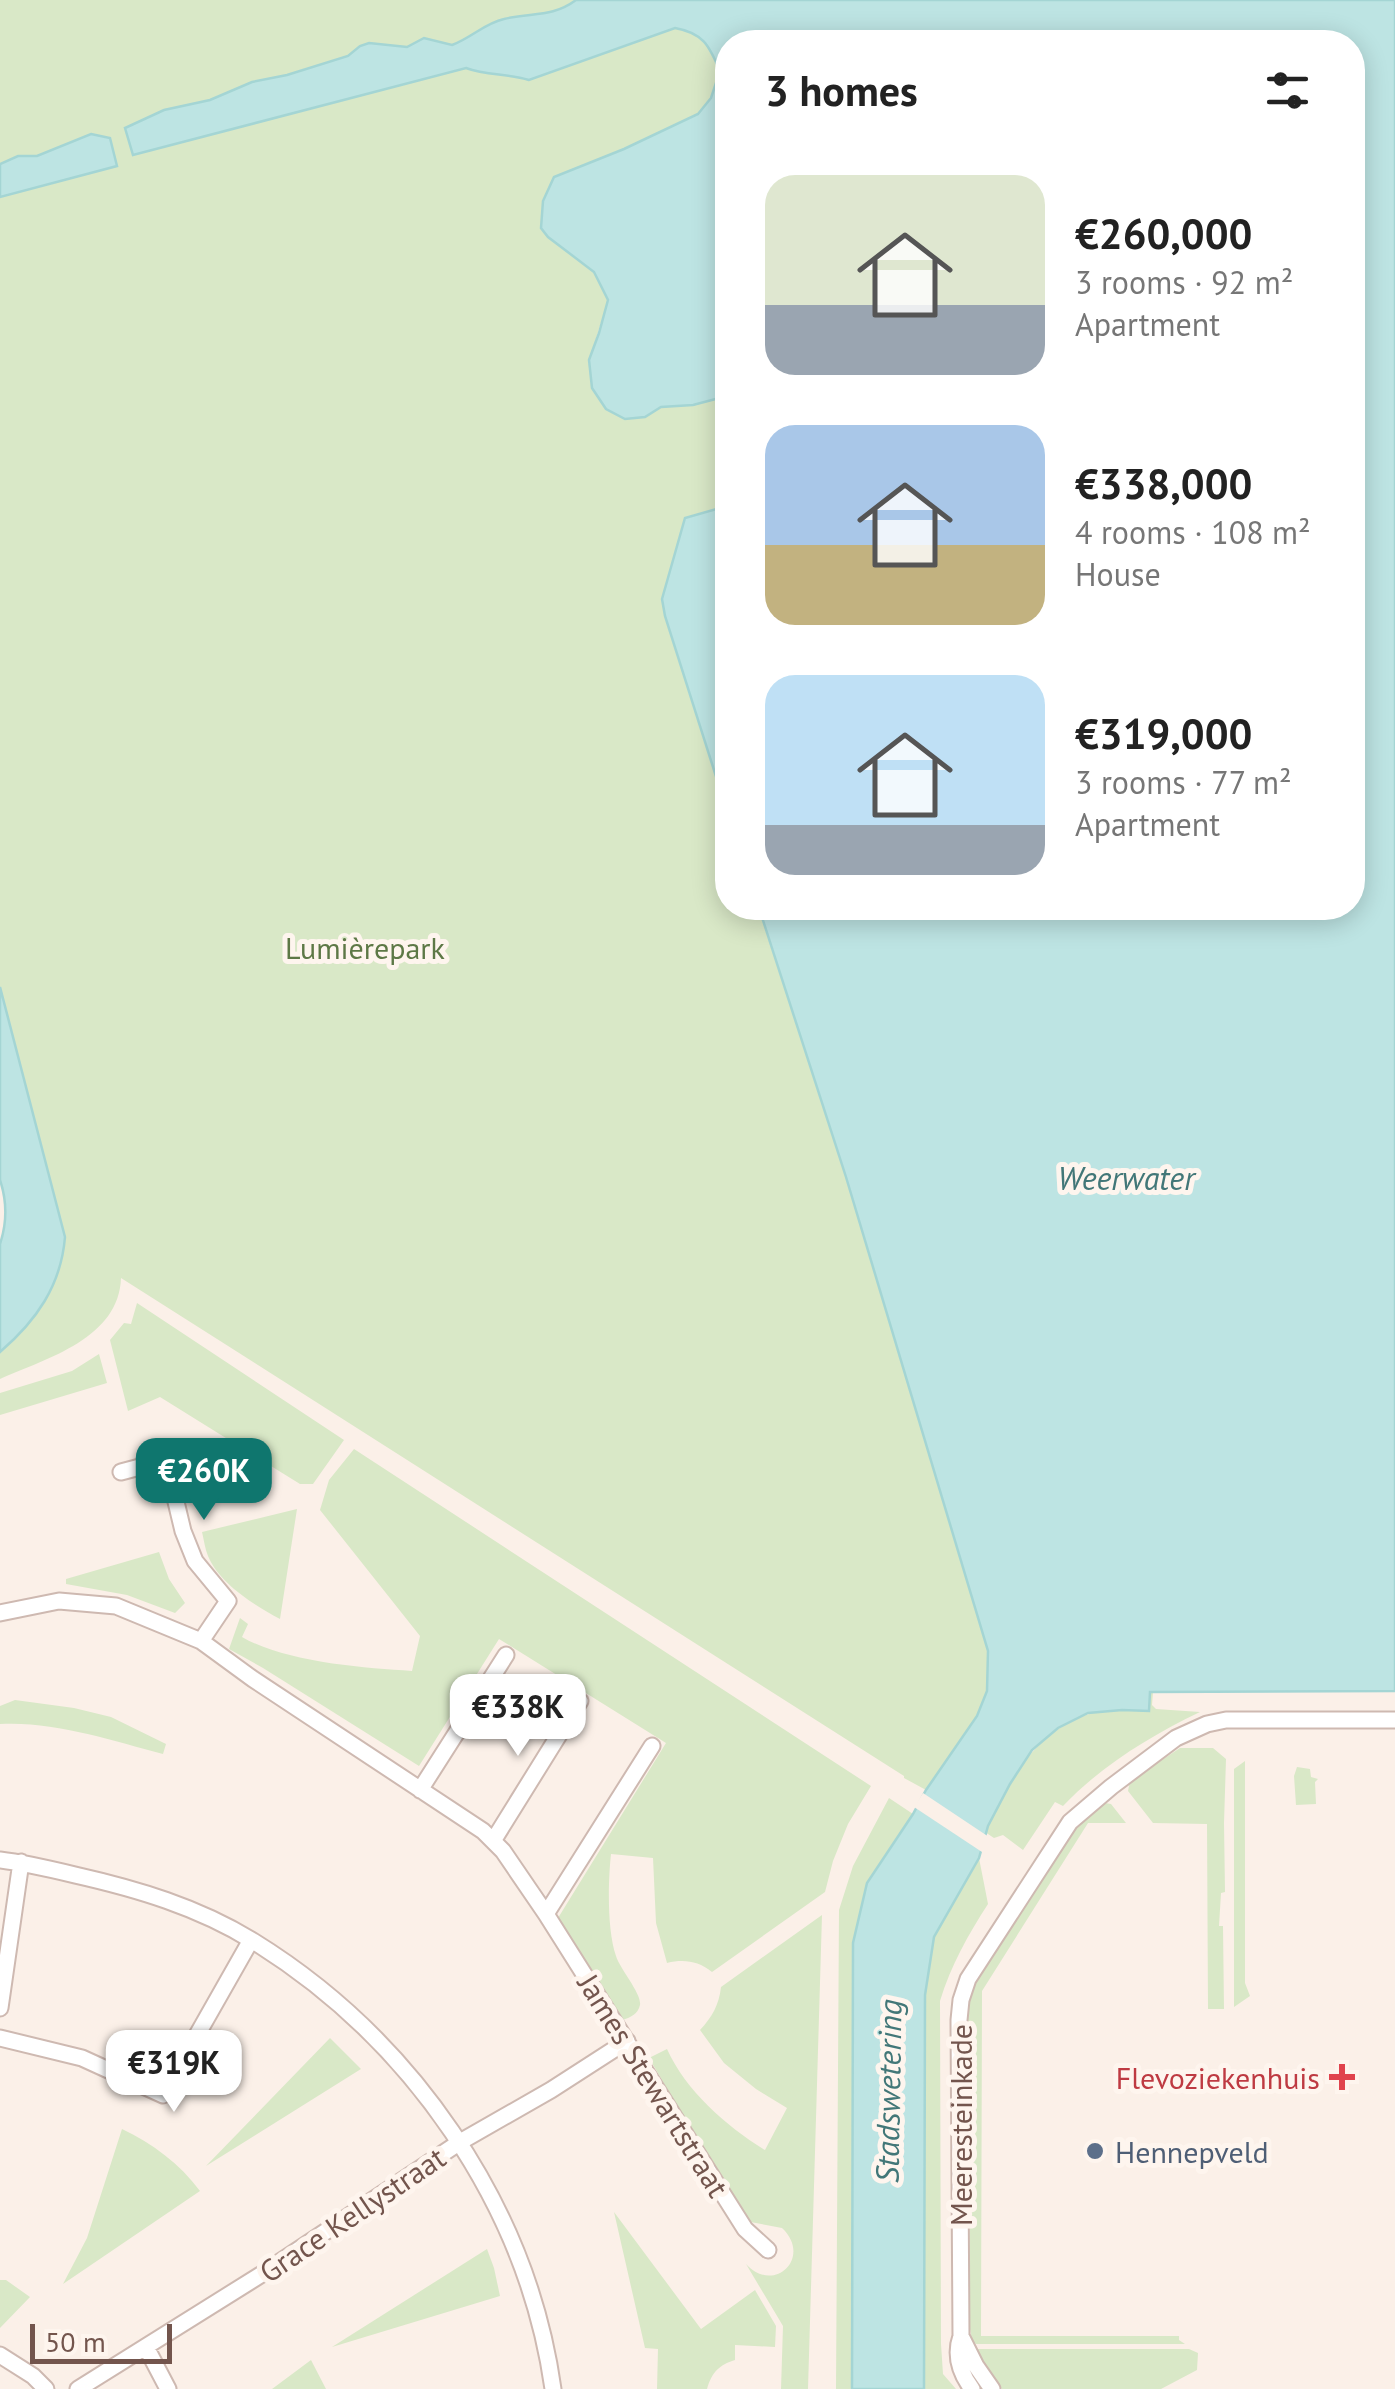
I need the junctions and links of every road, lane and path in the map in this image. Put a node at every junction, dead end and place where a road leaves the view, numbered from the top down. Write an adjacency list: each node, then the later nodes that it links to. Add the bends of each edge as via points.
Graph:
1 (122, 1472): 3 (street, via 166,1460 196,1562 228,1601)
2 (0, 1613): 3 (street, James Stewartstraat, via 59,1602 116,1606)
3 (200, 1641): 8 (street, James Stewartstraat)
4 (506, 1655): 8 (street)
5 (580, 1701): 9 (street)
6 (1395, 1720): 19 (street, Meeresteinkade, via 1207,1724 1176,1738 1070,1822 960,2000)
7 (652, 1746): 12 (street)
8 (420, 1790): 9 (street, James Stewartstraat)
9 (494, 1840): 12 (street, James Stewartstraat)
10 (0, 1860): 11 (street)
11 (21, 1862): 13 (street, via 139,1889); 14 (street)
12 (546, 1914): 16 (street, James Stewartstraat)
13 (251, 1940): 15 (street, via 163,2095 82,2058); 17 (street, via 350,2013 428,2096)
14 (0, 2008)
15 (0, 2038)
16 (627, 2040): 17 (street, Grace Kellystraat); 18 (street, James Stewartstraat, via 745,2229)
17 (460, 2142): 20 (street, Grace Kellystraat); 25 (street, via 523,2265)
18 (768, 2250)
19 (961, 2336): 26 (street, Meeresteinkade, via 958,2358); 27 (street, Meeresteinkade)
20 (146, 2347): 23 (street, Grace Kellystraat); 24 (street)
21 (0, 2355): 22 (street)
22 (46, 2389)
23 (78, 2389)
24 (168, 2389)
25 (553, 2389)
26 (972, 2389)
27 (992, 2389)

